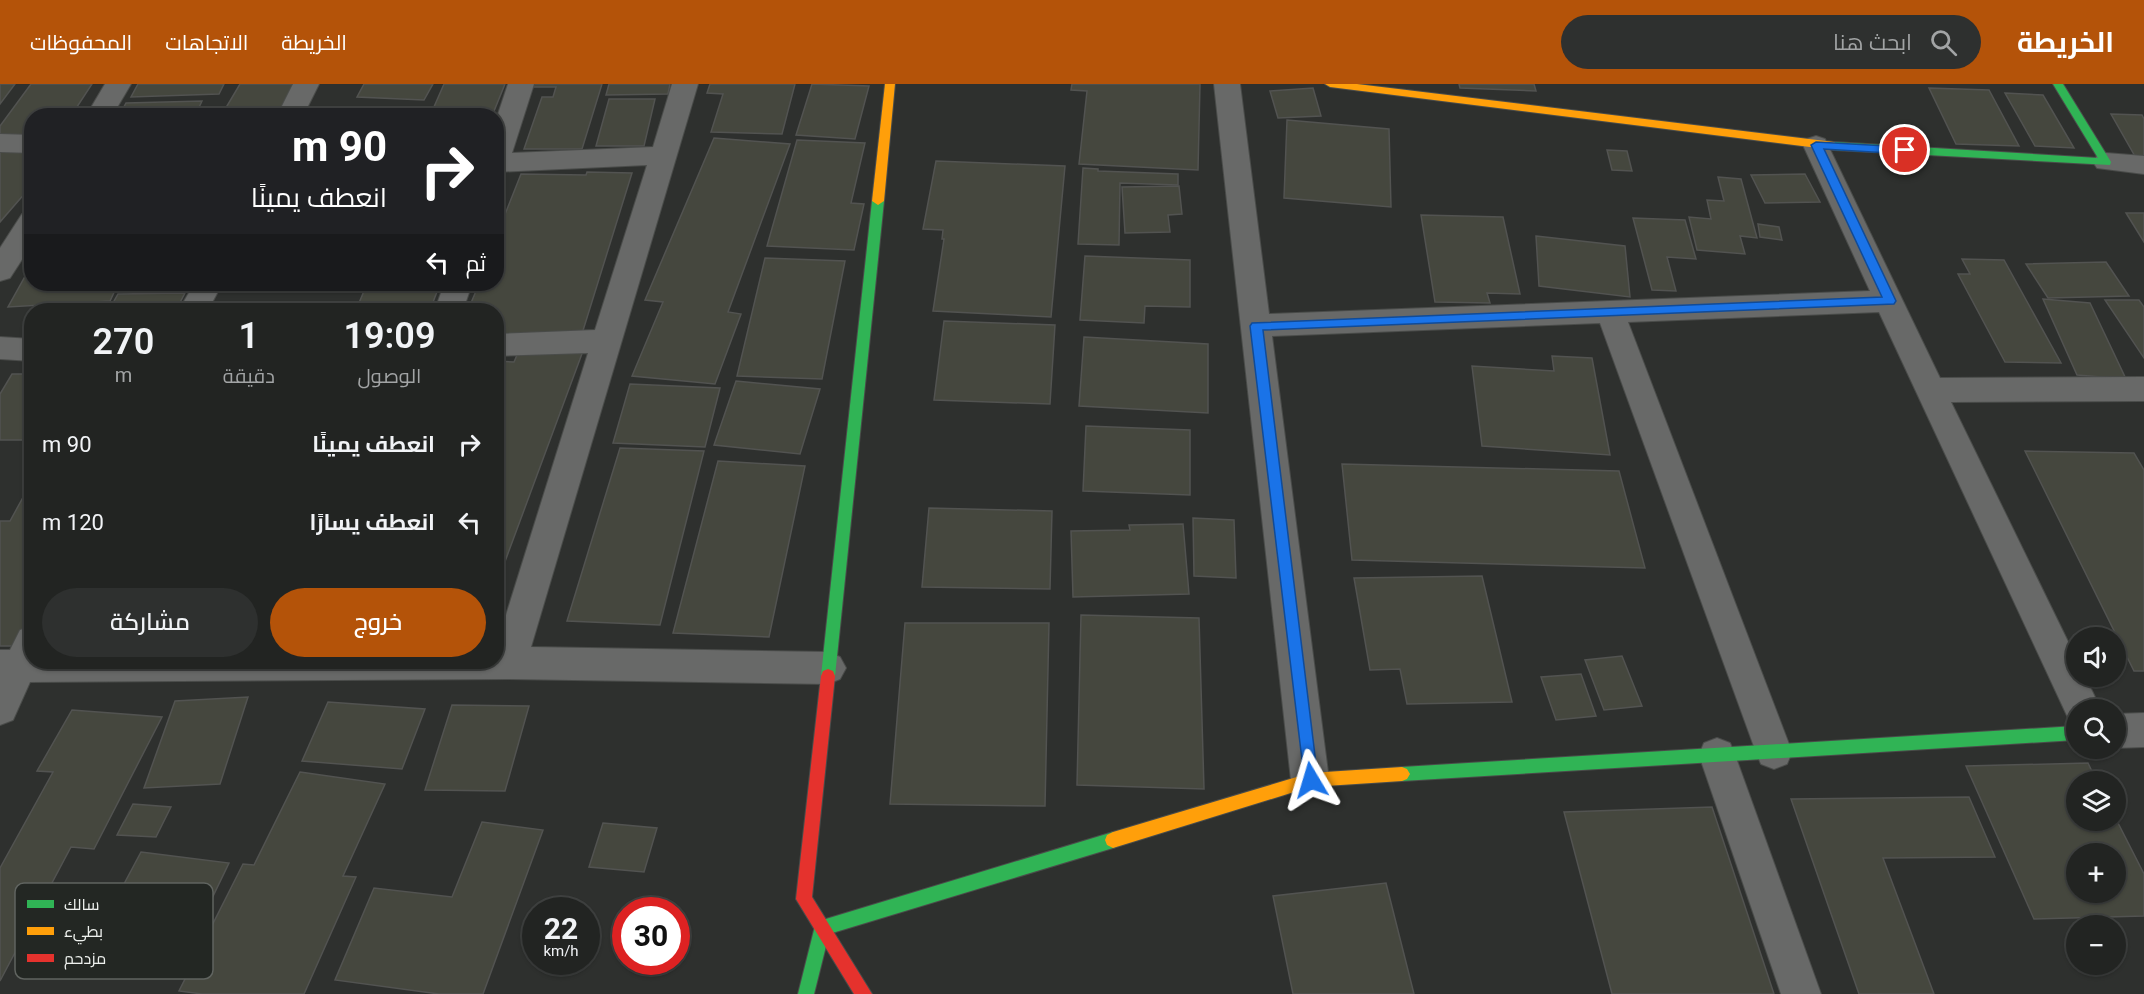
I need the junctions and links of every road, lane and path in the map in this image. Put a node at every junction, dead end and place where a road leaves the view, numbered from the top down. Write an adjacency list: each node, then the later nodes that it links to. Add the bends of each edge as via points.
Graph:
1 (118, 84): 9 (street)
2 (306, 84): 10 (street)
3 (522, 84): 11 (street)
4 (685, 84): 15 (street)
5 (890, 84): 33 (street)
6 (1227, 84): 23 (street)
7 (1329, 84): 14 (street)
8 (2058, 84): 16 (street)
9 (104, 108)
10 (294, 108)
11 (504, 139)
12 (0, 143): 13 (street)
13 (24, 144)
14 (1816, 145): 16 (street); 21 (street)
15 (663, 155): 17 (street); 24 (street)
16 (2106, 162): 18 (street)
17 (504, 163)
18 (2144, 165)
19 (24, 233): 20 (street)
20 (2, 265)
21 (1890, 301): 22 (street); 29 (street)
22 (1610, 312): 23 (street); 39 (street)
23 (1256, 326): 41 (street)
24 (607, 341): 25 (street); 32 (street)
25 (504, 345)
26 (0, 348): 27 (street)
27 (24, 350)
28 (2144, 388): 29 (street)
29 (1930, 390): 34 (street)
30 (17, 657): 35 (street)
31 (504, 663): 32 (street)
32 (509, 663): 33 (street)
33 (828, 668): 42 (street, via 804,899)
34 (2078, 699)
35 (0, 708)
36 (2144, 730): 37 (street)
37 (2126, 731)
38 (2066, 734): 39 (street)
39 (1774, 752): 40 (street)
40 (1717, 755): 41 (street); 45 (street)
41 (1311, 780): 42 (street)
42 (822, 928): 43 (street); 44 (street)
43 (806, 994)
44 (864, 994)
45 (1801, 994)

